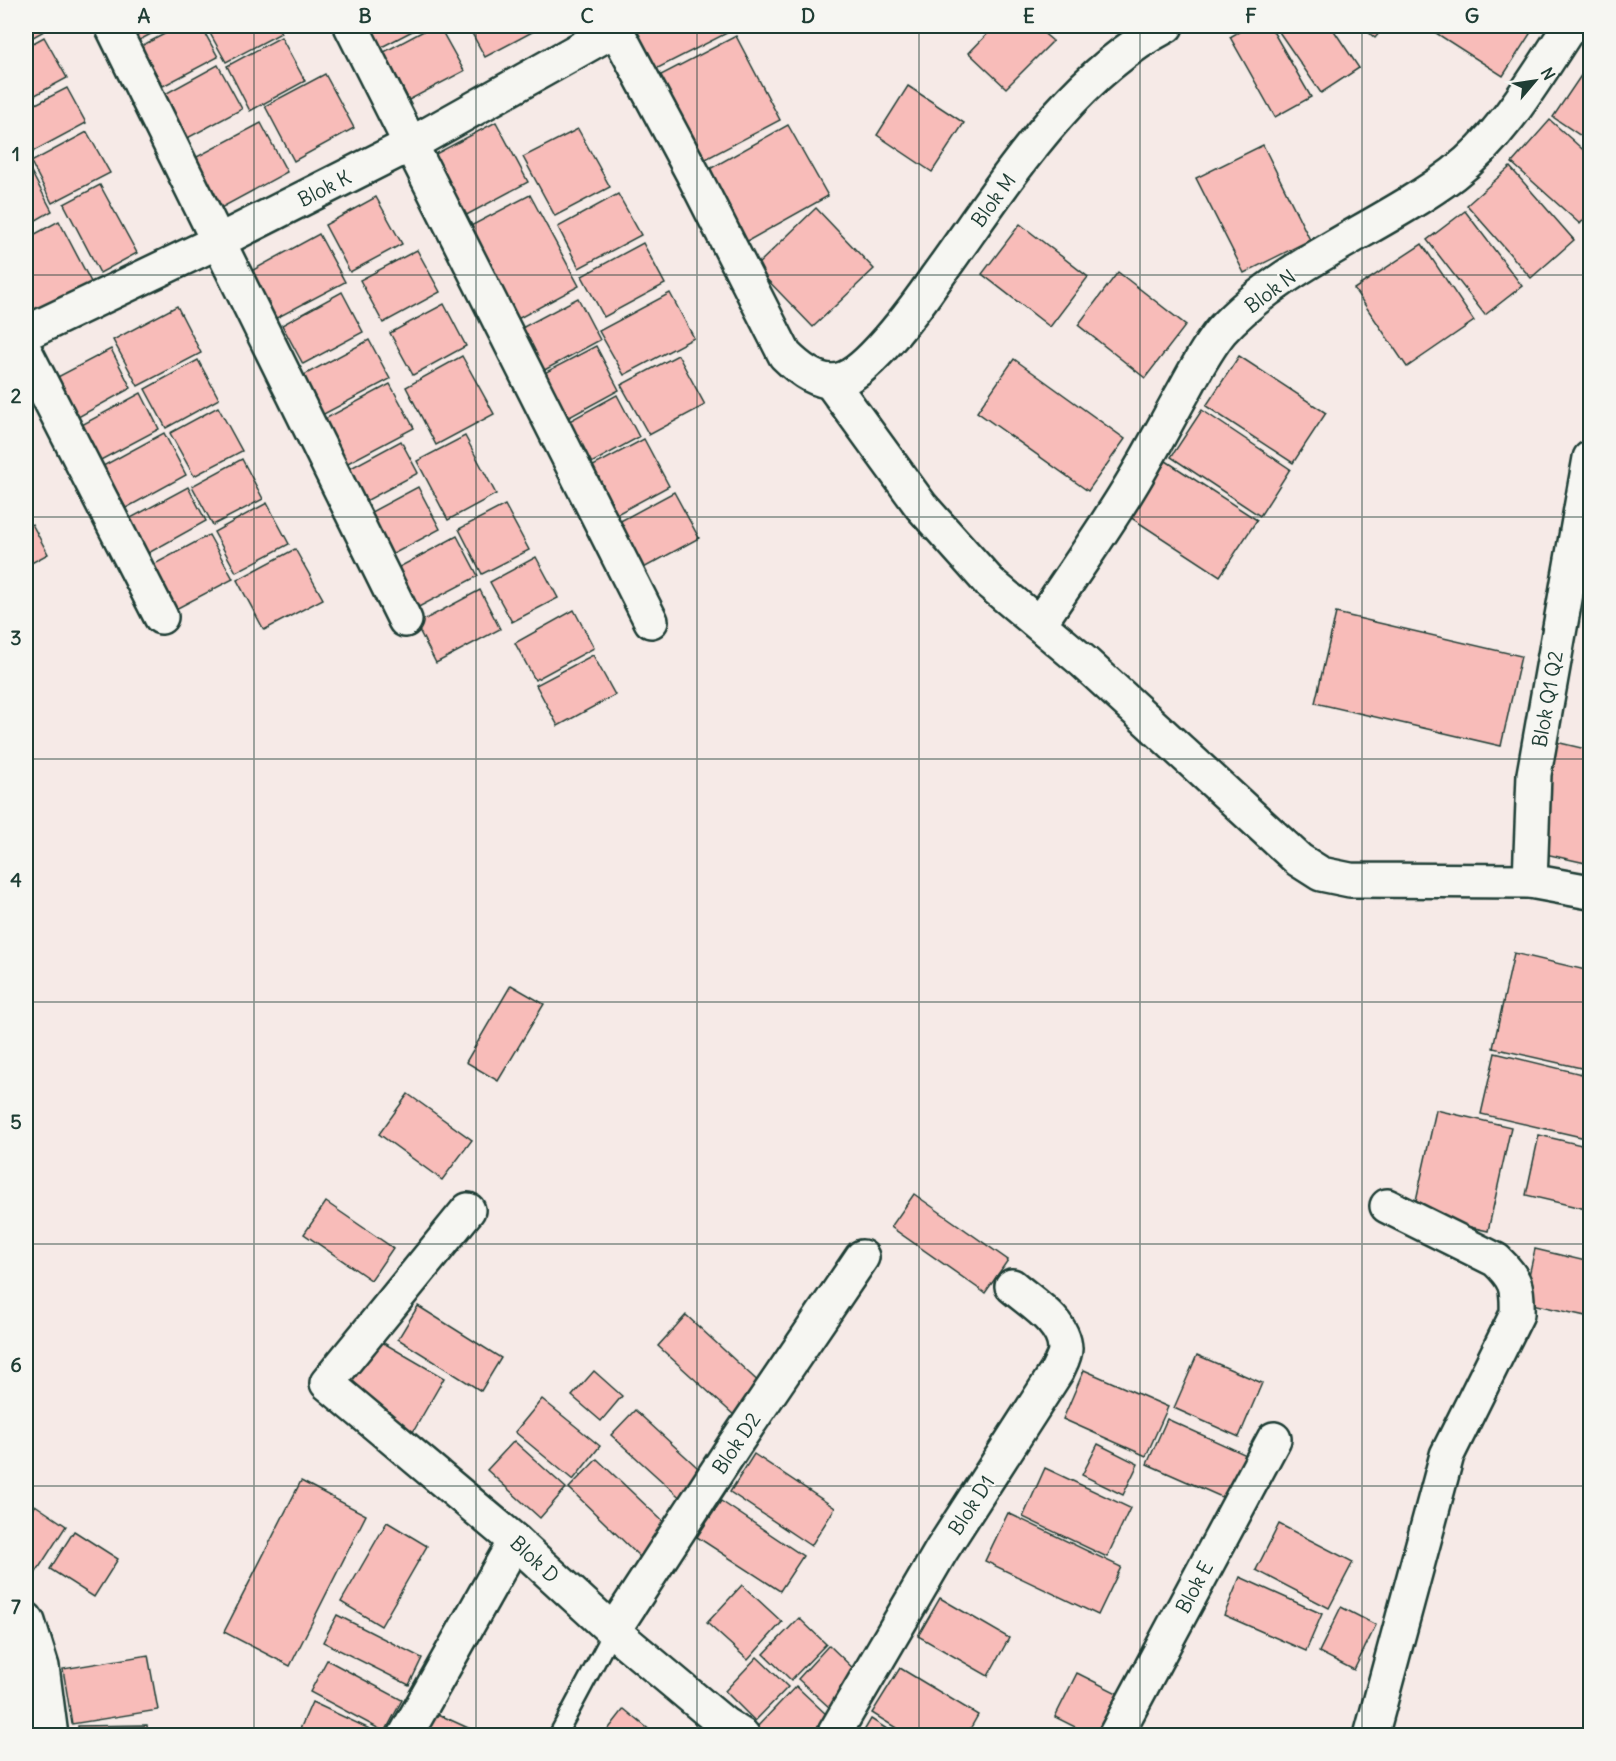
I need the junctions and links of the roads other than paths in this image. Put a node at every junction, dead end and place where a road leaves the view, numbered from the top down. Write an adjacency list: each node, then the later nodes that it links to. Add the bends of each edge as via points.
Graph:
1 (112, 26): 7 (street)
2 (351, 26): 6 (street)
3 (1166, 26): 10 (street, Blok M, via 1127,51 1085,86 1013,172 913,311 865,363 845,378)
4 (1570, 26): 15 (street, Blok N, via 1485,145 1453,174 1293,273 1221,332 1133,482)
5 (615, 27): 6 (street, Blok K); 10 (street, via 785,356 798,368)
6 (411, 144): 7 (street, Blok K); 14 (street)
7 (219, 241): 8 (street, Blok K); 13 (street)
8 (26, 333)
9 (26, 353): 12 (street)
10 (830, 381): 15 (street, via 921,507 990,583)
11 (1590, 458): 16 (street, Blok Q1 Q2, via 1534,774)
12 (160, 617)
13 (405, 620)
14 (651, 621)
15 (1040, 623): 16 (street, via 1299,860 1321,874 1350,880)
16 (1530, 881): 17 (street)
17 (1590, 892)
18 (1387, 1206): 32 (street, via 1496,1260 1511,1274 1518,1291 1517,1314 1446,1455)
19 (468, 1210): 23 (street, Blok D, via 327,1383)
20 (862, 1257): 25 (street, Blok D2)
21 (1012, 1286): 30 (street, Blok D1, via 1062,1332 1065,1351 1058,1371 941,1551)
22 (1274, 1439): 31 (street, Blok E)
23 (515, 1541): 25 (street, Blok D); 27 (street)
24 (26, 1619): 26 (street, via 42,1667)
25 (612, 1631): 28 (lane); 29 (street, Blok D)
26 (51, 1736)
27 (405, 1736)
28 (557, 1736)
29 (743, 1736)
30 (833, 1736)
31 (1115, 1736)
32 (1371, 1736)

